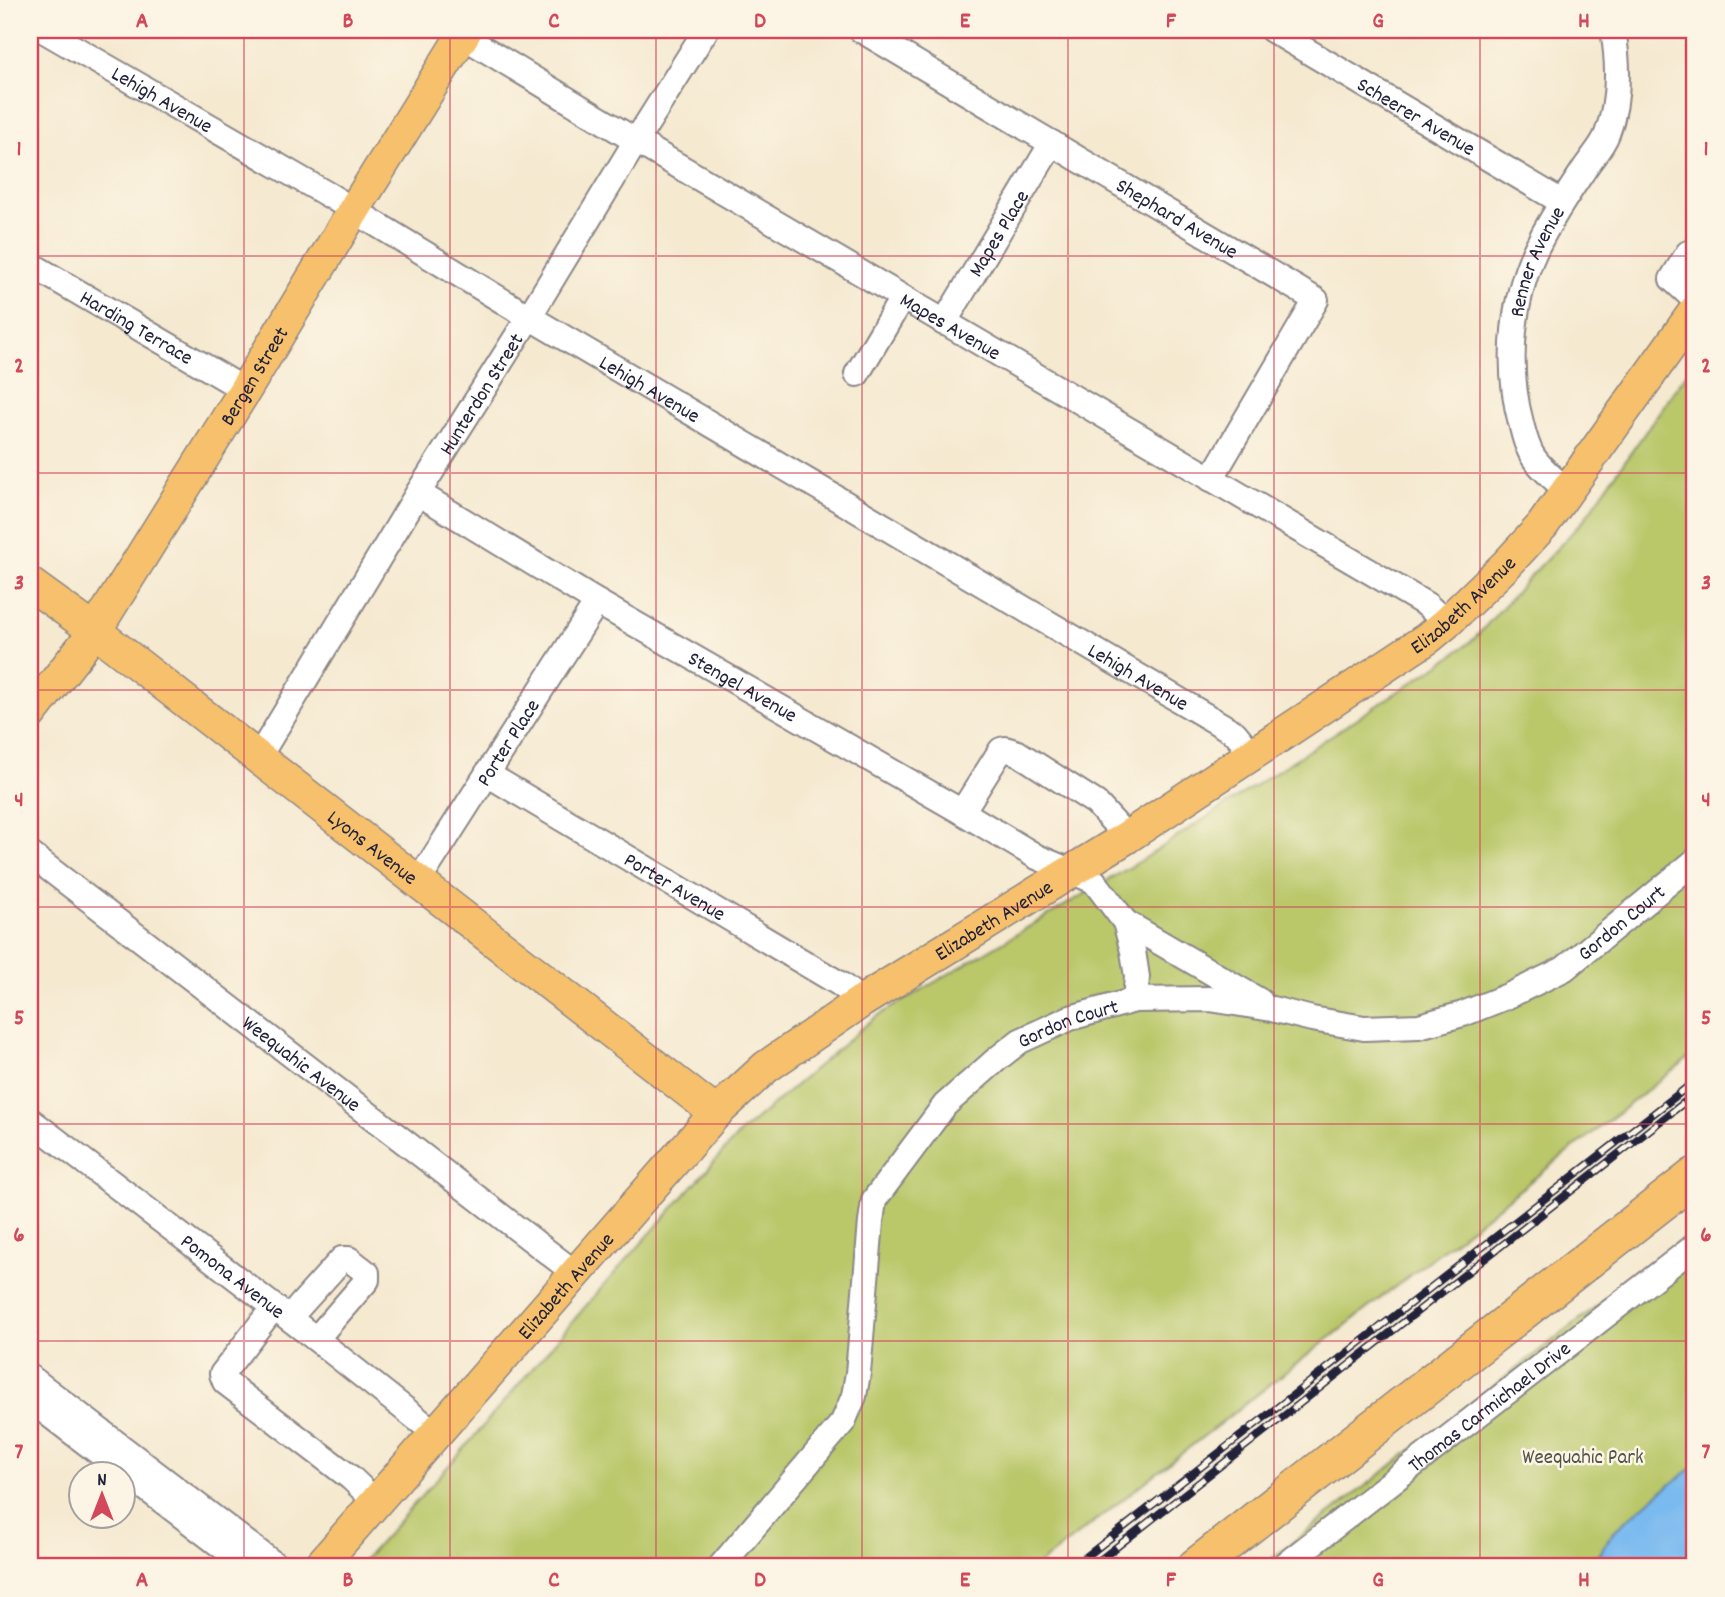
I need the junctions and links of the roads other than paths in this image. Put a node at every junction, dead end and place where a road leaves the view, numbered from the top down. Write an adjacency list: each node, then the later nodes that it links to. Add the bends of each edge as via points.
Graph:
1 (43, 30): 10 (street, Lehigh Avenue)
2 (706, 30): 7 (street, Hunterdon Street)
3 (862, 30): 8 (street, Shephard Avenue)
4 (1272, 30): 9 (street, Scheerer Avenue)
5 (1613, 30): 9 (street, Renner Avenue, via 1618,57 1616,99 1606,136)
6 (460, 32): 7 (street, Mapes Avenue); 10 (main road, Bergen Street)
7 (636, 141): 13 (street, Mapes Avenue); 16 (street, Hunterdon Street)
8 (1052, 143): 17 (street, Mapes Place); 20 (street, Shephard Avenue, via 1316,300)
9 (1562, 202): 21 (street, Renner Avenue, via 1531,260 1518,303 1512,353 1517,411 1525,438 1534,457)
10 (354, 210): 16 (street, Lehigh Avenue); 19 (main road, Bergen Street)
11 (1688, 253): 14 (street, via 1672,279)
12 (30, 264): 19 (street, Harding Terrace)
13 (902, 298): 17 (street, Mapes Avenue); 18 (street)
14 (1695, 300)
15 (1695, 311): 21 (main road, Elizabeth Avenue)
16 (529, 317): 22 (street, Hunterdon Street); 28 (street, Lehigh Avenue, via 1235,733)
17 (944, 323): 20 (street, Mapes Avenue)
18 (857, 374)
19 (245, 390): 26 (main road, Bergen Street)
20 (1212, 479): 25 (street, Mapes Avenue, via 1427,605)
21 (1568, 492): 25 (main road, Elizabeth Avenue, via 1506,565)
22 (418, 493): 24 (street, Stengel Avenue); 29 (street, Hunterdon Street)
23 (30, 584): 26 (main road, Lyons Avenue)
24 (597, 602): 30 (street, Porter Place); 31 (street, Stengel Avenue)
25 (1446, 623): 28 (main road, Elizabeth Avenue)
26 (95, 631): 27 (main road, Bergen Street); 29 (main road, Lyons Avenue)
27 (30, 714)
28 (1253, 755): 32 (main road, Elizabeth Avenue)
29 (258, 758): 36 (main road, Lyons Avenue)
30 (486, 774): 36 (street, Porter Place); 39 (street, Porter Avenue)
31 (962, 811): 32 (street, via 1005,749 1096,803); 35 (street, Stengel Avenue, via 1037,857)
32 (1127, 837): 35 (main road, Elizabeth Avenue)
33 (30, 854): 46 (street, Weequahic Avenue)
34 (1695, 861): 40 (street, Gordon Court, via 1564,969 1463,1014 1419,1026 1364,1028)
35 (1072, 872): 37 (street, Stengel Avenue, via 1094,881); 39 (main road, Elizabeth Avenue)
36 (418, 882): 41 (main road, Lyons Avenue)
37 (1125, 922): 38 (street, via 1135,964); 40 (street)
38 (1135, 1000): 40 (street, Gordon Court, via 1210,999); 60 (street, Gordon Court, via 1070,1018 1004,1053 945,1105 874,1200 858,1373 843,1422)
39 (862, 1001): 41 (main road, Elizabeth Avenue, via 766,1067)
40 (1272, 1009)
41 (716, 1113): 46 (main road, Elizabeth Avenue)
42 (30, 1120): 47 (street, Pomona Avenue)
43 (1695, 1176): 61 (highway)
44 (1695, 1205): 62 (highway)
45 (1695, 1246): 63 (street, Thomas Carmichael Drive)
46 (575, 1273): 51 (main road, Elizabeth Avenue)
47 (281, 1312): 48 (street, Pomona Avenue); 48 (street, via 342,1259 368,1273 368,1280); 56 (street, via 222,1374 225,1382)
48 (316, 1339): 51 (street, Pomona Avenue)
49 (30, 1377): 53 (street)
50 (30, 1400): 52 (street)
51 (435, 1433): 56 (main road, Elizabeth Avenue)
52 (122, 1460)
53 (123, 1460)
54 (136, 1469): 58 (street)
55 (136, 1471): 57 (street)
56 (376, 1502): 59 (main road, Elizabeth Avenue)
57 (249, 1567)
58 (278, 1567)
59 (319, 1567)
60 (720, 1567)
61 (1196, 1567)
62 (1233, 1567)
63 (1282, 1567)

